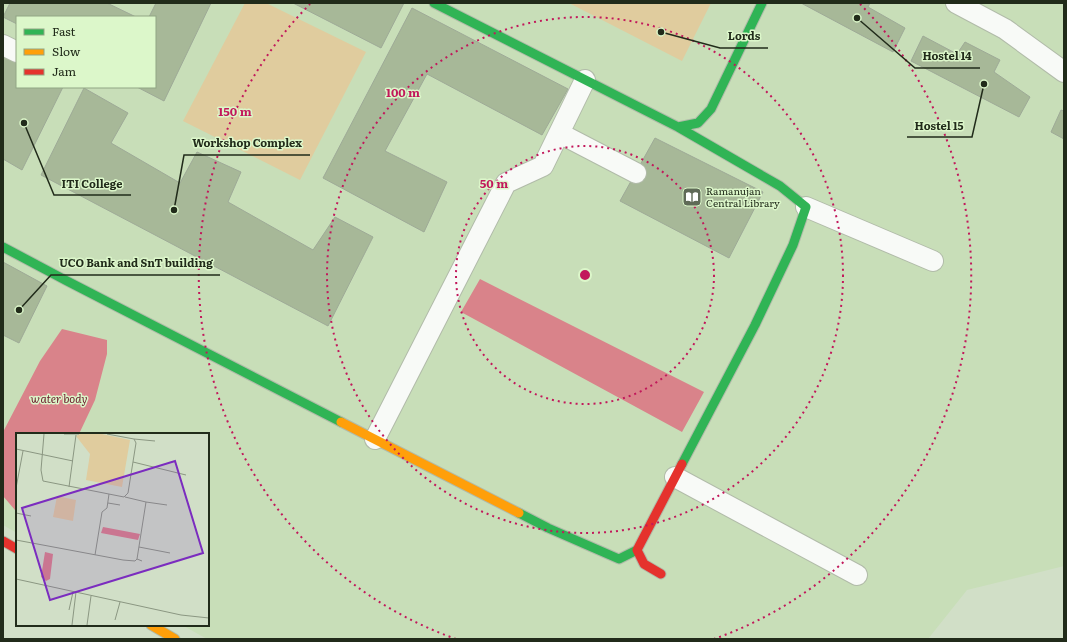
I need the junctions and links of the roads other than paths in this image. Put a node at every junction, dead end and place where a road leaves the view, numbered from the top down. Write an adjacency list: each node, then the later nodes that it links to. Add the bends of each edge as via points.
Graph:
1 (434, 3): 7 (street)
2 (762, 3): 8 (street, via 711,109 698,123)
3 (956, 3): 6 (street, via 1005,29)
4 (3, 44): 5 (street)
5 (16, 51)
6 (1064, 72)
7 (585, 80): 8 (street); 9 (street)
8 (678, 128): 11 (street, via 780,186)
9 (560, 133): 10 (street); 14 (street, via 543,166 506,183)
10 (636, 173)
11 (806, 207): 13 (street); 15 (street, via 790,252 755,325)
12 (3, 247): 14 (street)
13 (933, 261)
14 (376, 439): 18 (street, via 548,528 619,559)
15 (675, 477): 18 (street); 20 (street)
16 (3, 540): 17 (street)
17 (16, 547)
18 (636, 550): 19 (street, via 644,564)
19 (661, 574)
20 (857, 575)

